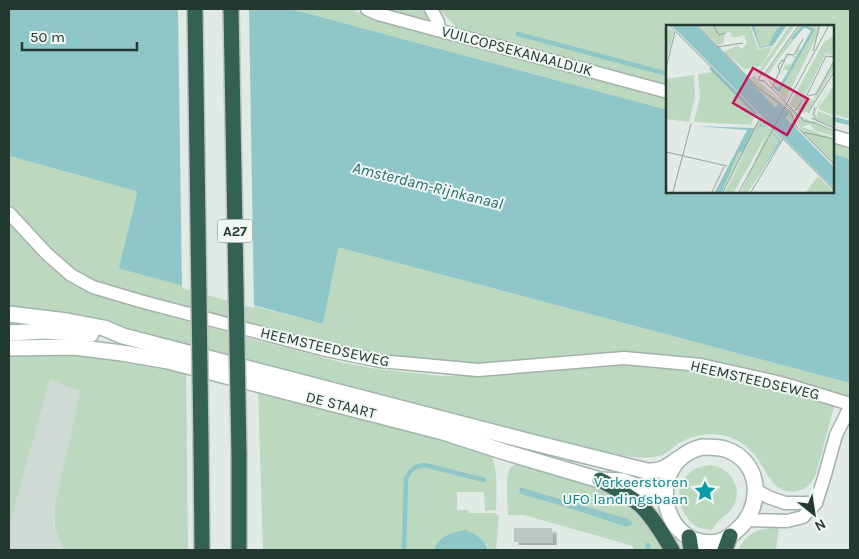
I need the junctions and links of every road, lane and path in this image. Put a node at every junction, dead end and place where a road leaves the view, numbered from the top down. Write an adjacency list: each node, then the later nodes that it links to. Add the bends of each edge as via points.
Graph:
1 (195, 9): 23 (highway, A27, bridge)
2 (231, 9): 24 (highway, A27, bridge)
3 (367, 9): 5 (street, VUILCOPSEKANAALDIJK)
4 (431, 9): 5 (street, via 438,22)
5 (438, 30): 6 (street, VUILCOPSEKANAALDIJK)
6 (666, 91)
7 (834, 136): 8 (street)
8 (850, 141)
9 (9, 213): 14 (street, HEEMSTEEDSEWEG, via 47,254 71,275 93,287 332,351 380,362 478,370 624,358 701,365 781,383)
10 (9, 314): 12 (main road, DE STAART, via 104,328)
11 (9, 333): 12 (main road, DE STAART, via 44,331)
12 (123, 336): 15 (main road, DE STAART, via 647,471 664,469)
13 (9, 348): 16 (main road, DE STAART, via 74,347 122,352 168,362 443,432)
14 (850, 406): 19 (street, HEEMSTEEDSEWEG, via 836,435)
15 (678, 459): 17 (main road, via 702,447 726,450 738,456 750,469); 18 (main road, via 667,480)
16 (600, 480): 18 (main road, DE STAART, via 622,481); 25 (highway, via 640,506)
17 (756, 490): 19 (street, via 785,504); 20 (main road)
18 (665, 498): 22 (main road, via 671,520)
19 (816, 503): 20 (street, via 803,517 787,521)
20 (747, 520): 21 (main road)
21 (727, 543): 22 (main road)
22 (690, 544)
23 (202, 550)
24 (240, 550)
25 (672, 550)

